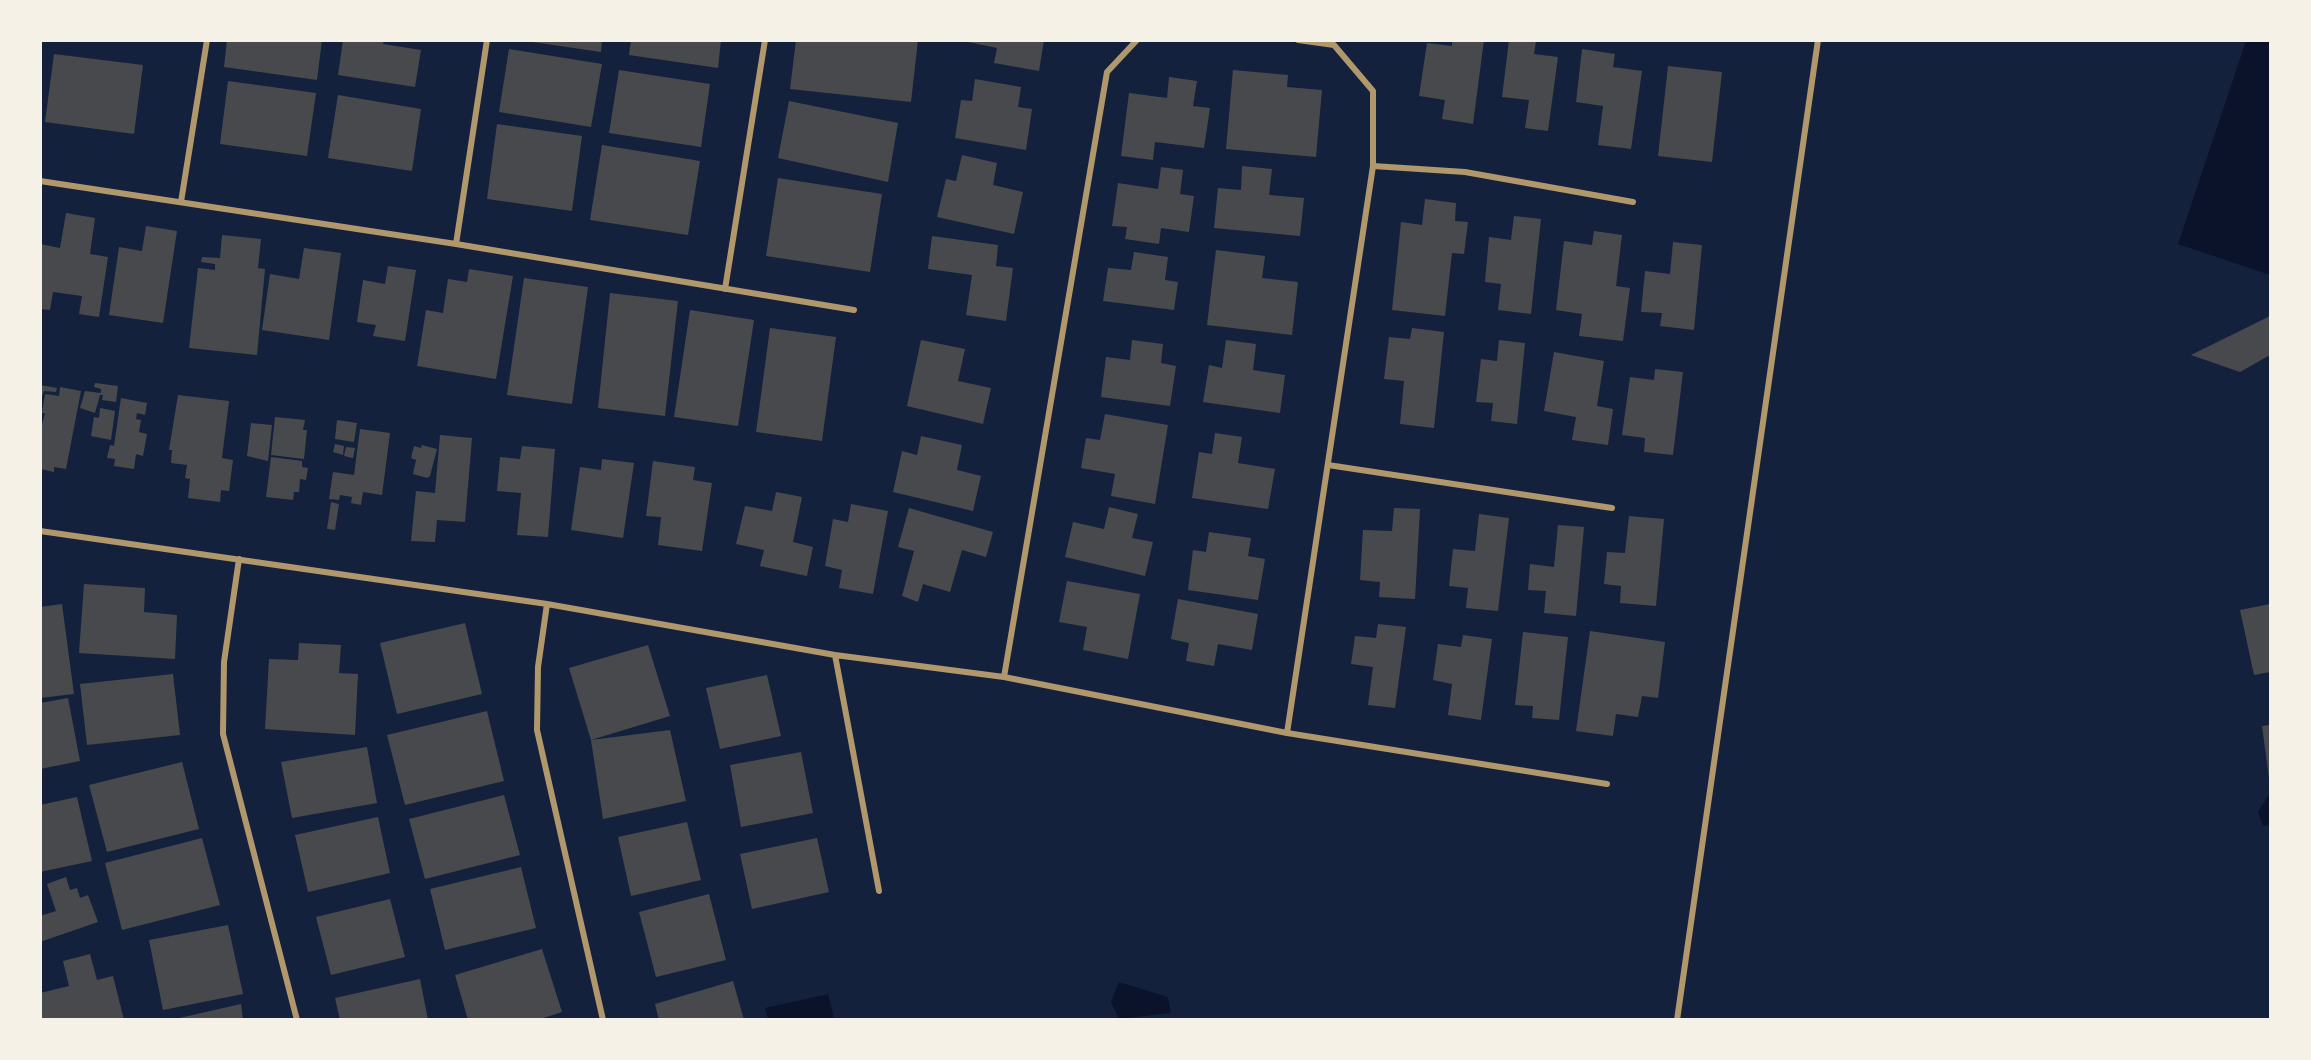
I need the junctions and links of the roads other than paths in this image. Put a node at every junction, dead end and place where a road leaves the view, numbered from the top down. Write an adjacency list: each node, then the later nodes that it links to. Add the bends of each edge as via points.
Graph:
1 (207, 40): 9 (street)
2 (487, 40): 11 (street)
3 (765, 40): 12 (street)
4 (1137, 40): 20 (street, via 1107,72)
5 (1298, 40): 7 (street, via 1334,45 1373,91)
6 (1818, 40): 26 (street)
7 (1373, 166): 10 (street, via 1465,172); 14 (street)
8 (40, 181): 9 (street)
9 (181, 202): 11 (street)
10 (1633, 202)
11 (456, 244): 12 (street)
12 (725, 289): 13 (street)
13 (854, 310)
14 (1328, 465): 15 (street); 21 (street)
15 (1612, 508)
16 (40, 531): 17 (street)
17 (239, 559): 18 (street); 24 (street, via 224,662 223,734)
18 (547, 604): 19 (street); 25 (street, via 538,667 537,730)
19 (835, 655): 20 (street); 23 (street)
20 (1004, 678): 21 (street)
21 (1287, 733): 22 (street)
22 (1607, 784)
23 (879, 891)
24 (297, 1020)
25 (603, 1020)
26 (1677, 1020)

